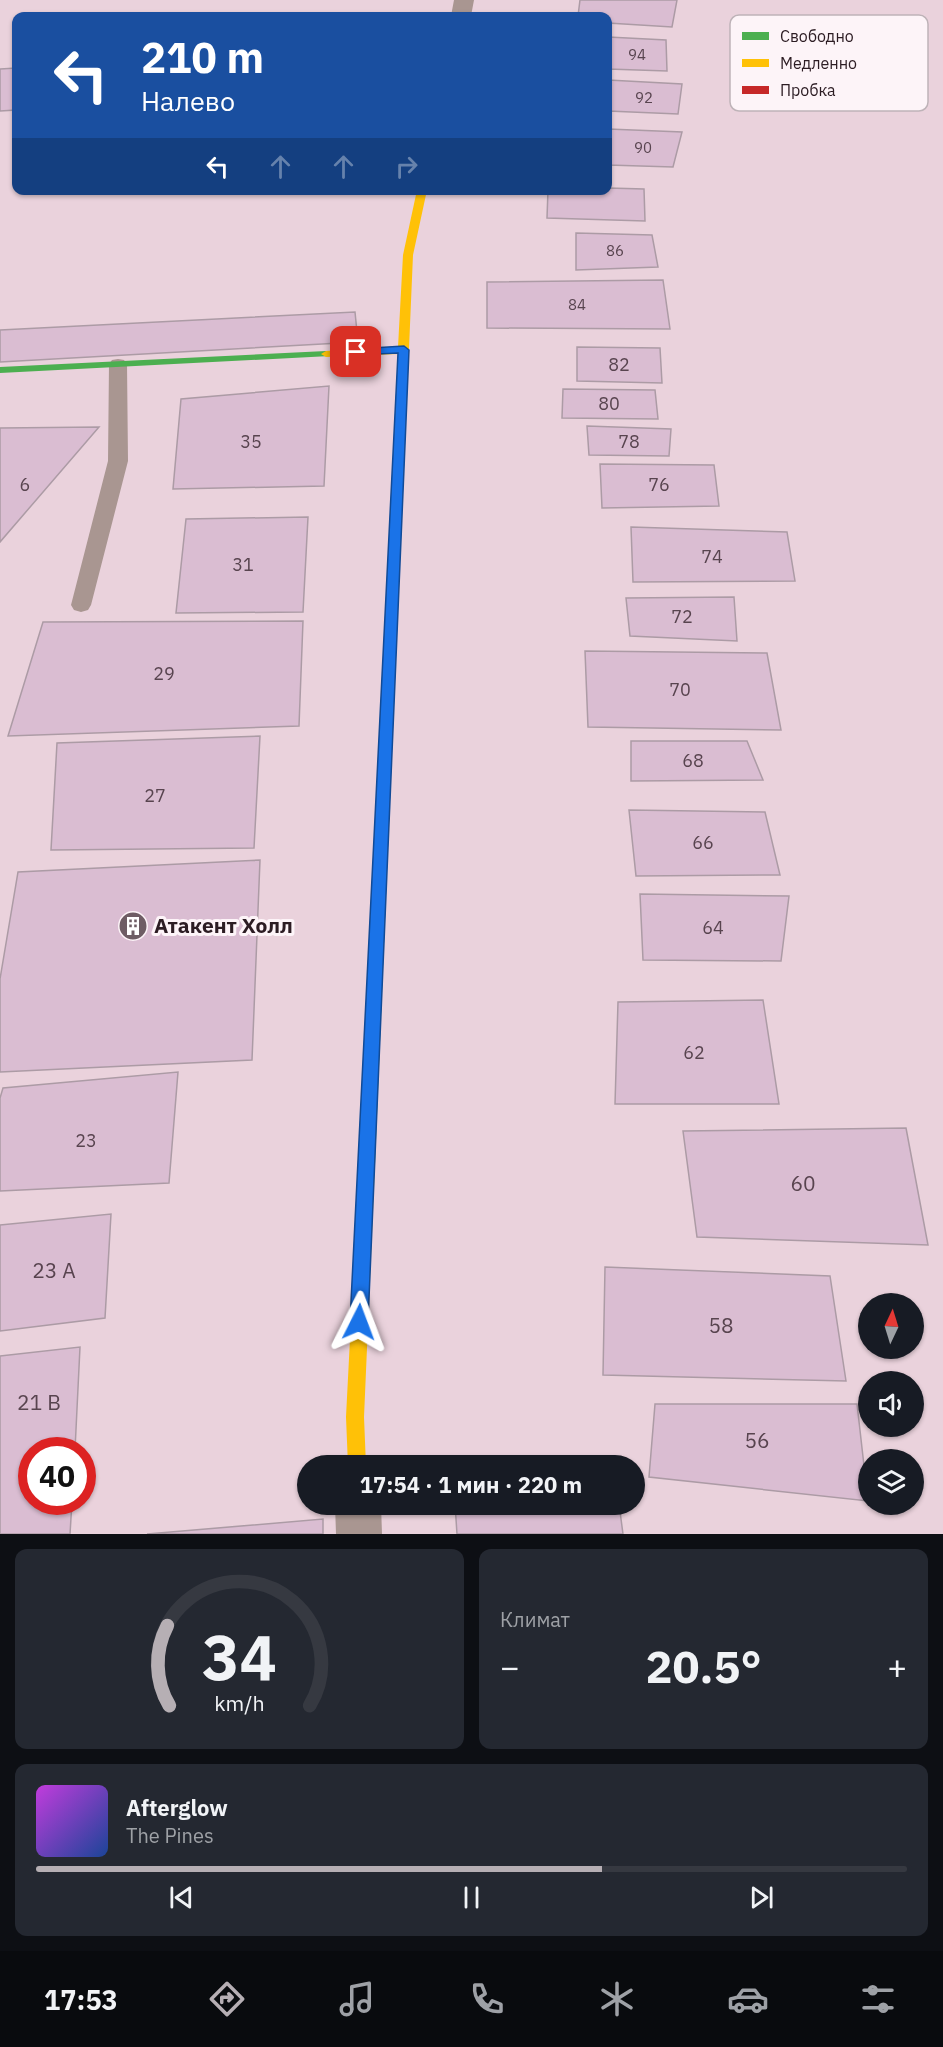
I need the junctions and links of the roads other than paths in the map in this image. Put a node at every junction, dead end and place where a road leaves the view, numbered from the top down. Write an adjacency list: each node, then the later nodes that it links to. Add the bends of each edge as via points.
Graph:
1 (421, 195): 2 (street, via 408,255)
2 (404, 350): 3 (street); 6 (street, via 355,1417)
3 (118, 364): 4 (street); 5 (lane, via 118,460)
4 (0, 370)
5 (81, 605)
6 (357, 1455)
7 (358, 1515): 8 (street)
8 (359, 1534)

